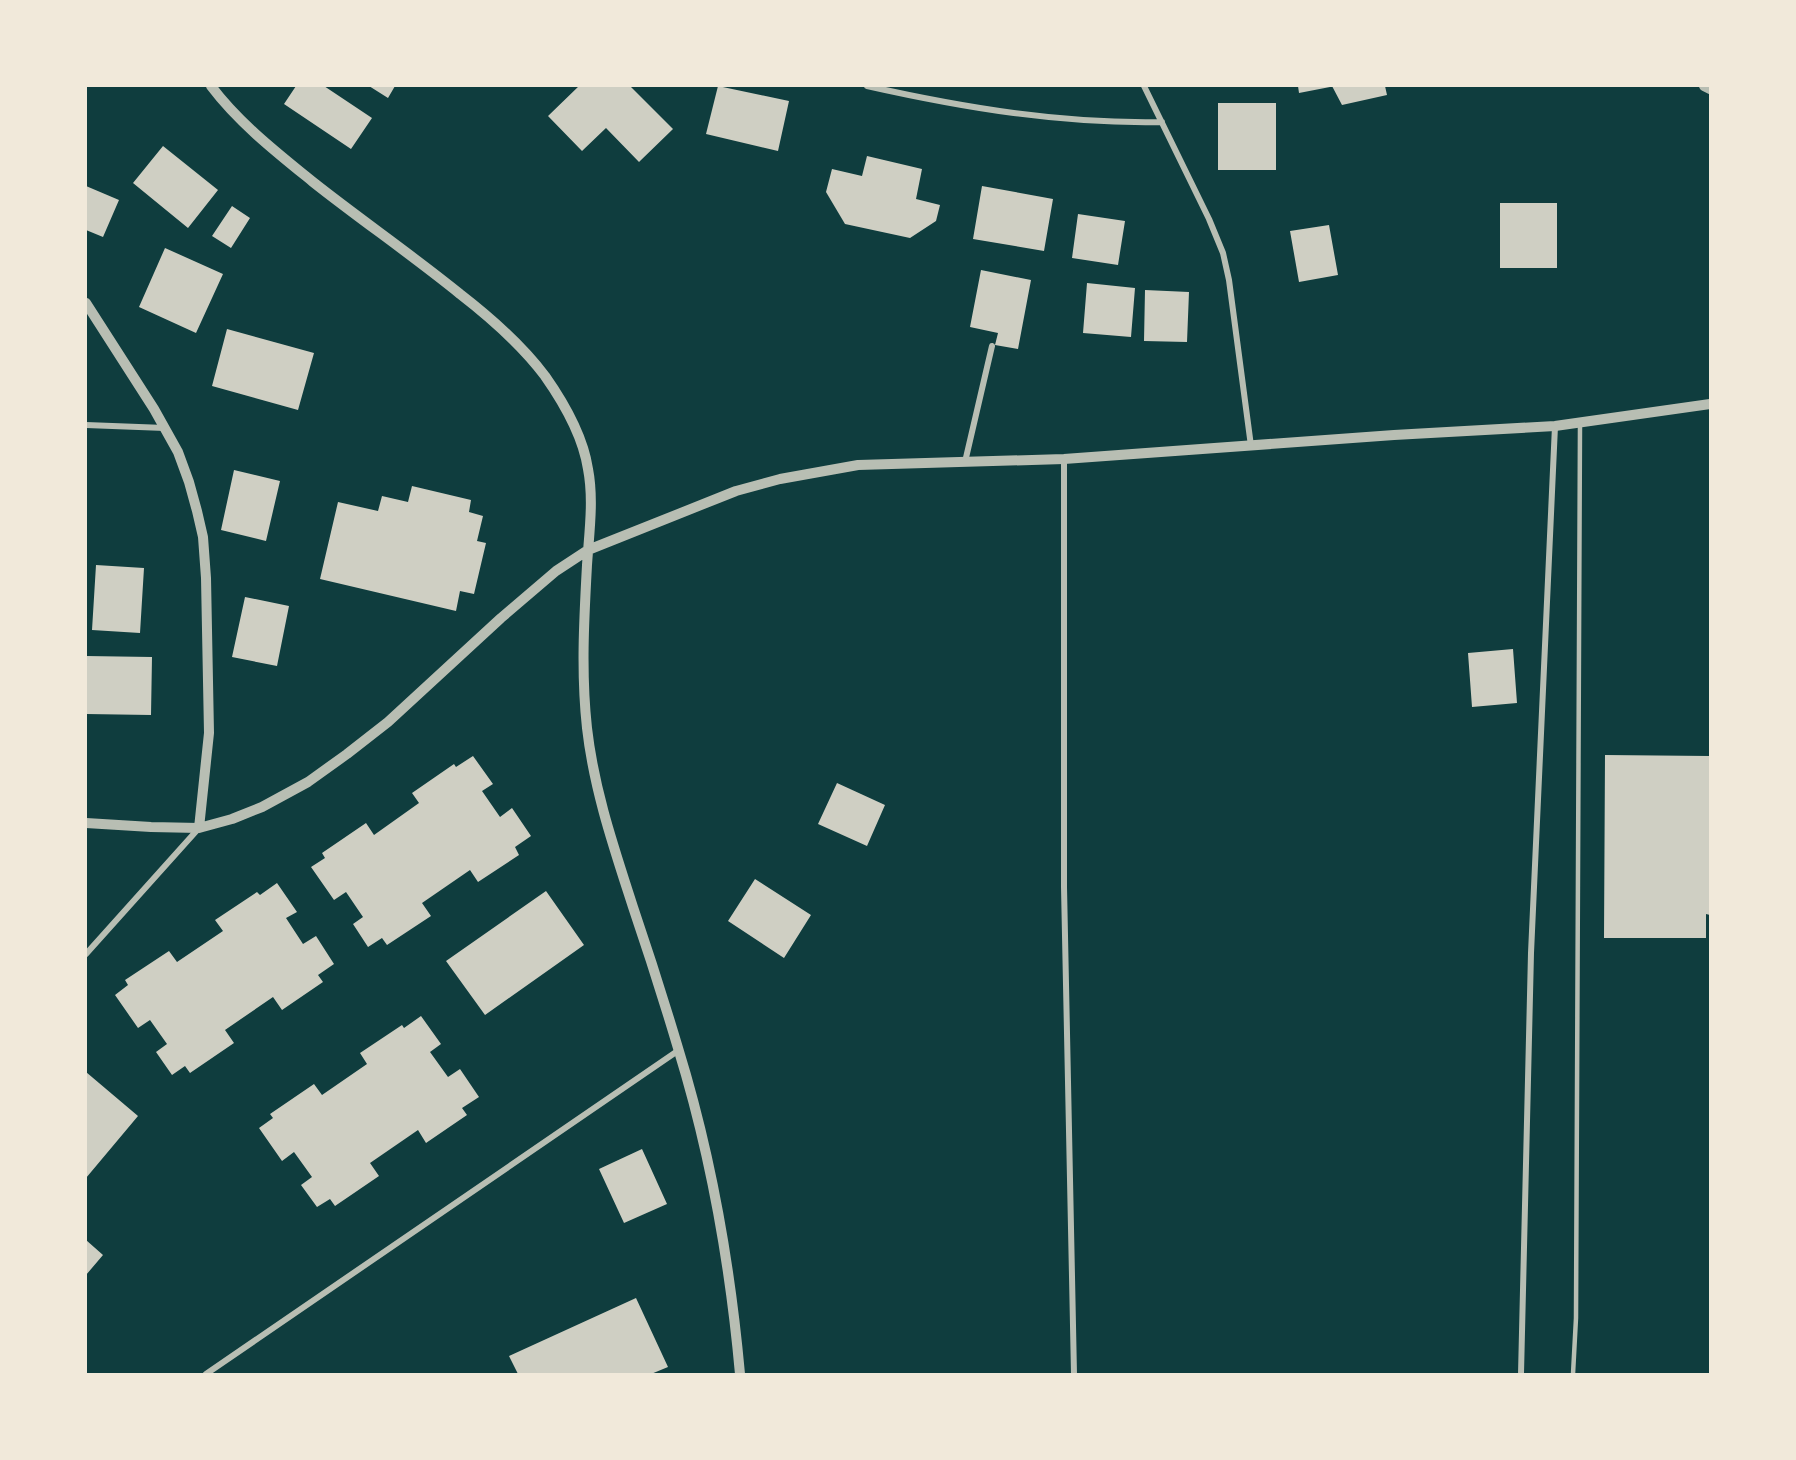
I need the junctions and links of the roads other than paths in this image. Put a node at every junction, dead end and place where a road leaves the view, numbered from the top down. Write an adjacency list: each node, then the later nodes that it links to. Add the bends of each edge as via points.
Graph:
1 (211, 86): 17 (street, via 261,139 488,316 545,376 579,437 589,478)
2 (867, 86): 6 (street, via 1050,118)
3 (1144, 86): 6 (street)
4 (1704, 86): 5 (street)
5 (1710, 89)
6 (1162, 122): 14 (street, via 1223,253)
7 (86, 303): 13 (street)
8 (992, 346): 16 (street)
9 (1710, 404): 10 (street)
10 (1580, 422): 12 (street); 26 (lane)
11 (86, 424): 13 (street)
12 (1555, 426): 14 (street); 25 (street, via 1531,953)
13 (165, 428): 19 (street, via 189,482 204,547 209,733)
14 (1251, 446): 15 (street)
15 (1064, 459): 16 (street); 24 (street, via 1064,887)
16 (965, 463): 17 (street, via 858,465 780,479 736,491)
17 (588, 550): 19 (street, via 540,584 388,722 308,782 262,807); 21 (street, via 584,696 597,787)
18 (86, 823): 19 (street)
19 (199, 828): 20 (street)
20 (86, 954)
21 (679, 1050): 22 (street); 23 (street, via 704,1141 725,1243)
22 (206, 1374)
23 (740, 1374)
24 (1074, 1374)
25 (1521, 1374)
26 (1573, 1374)

